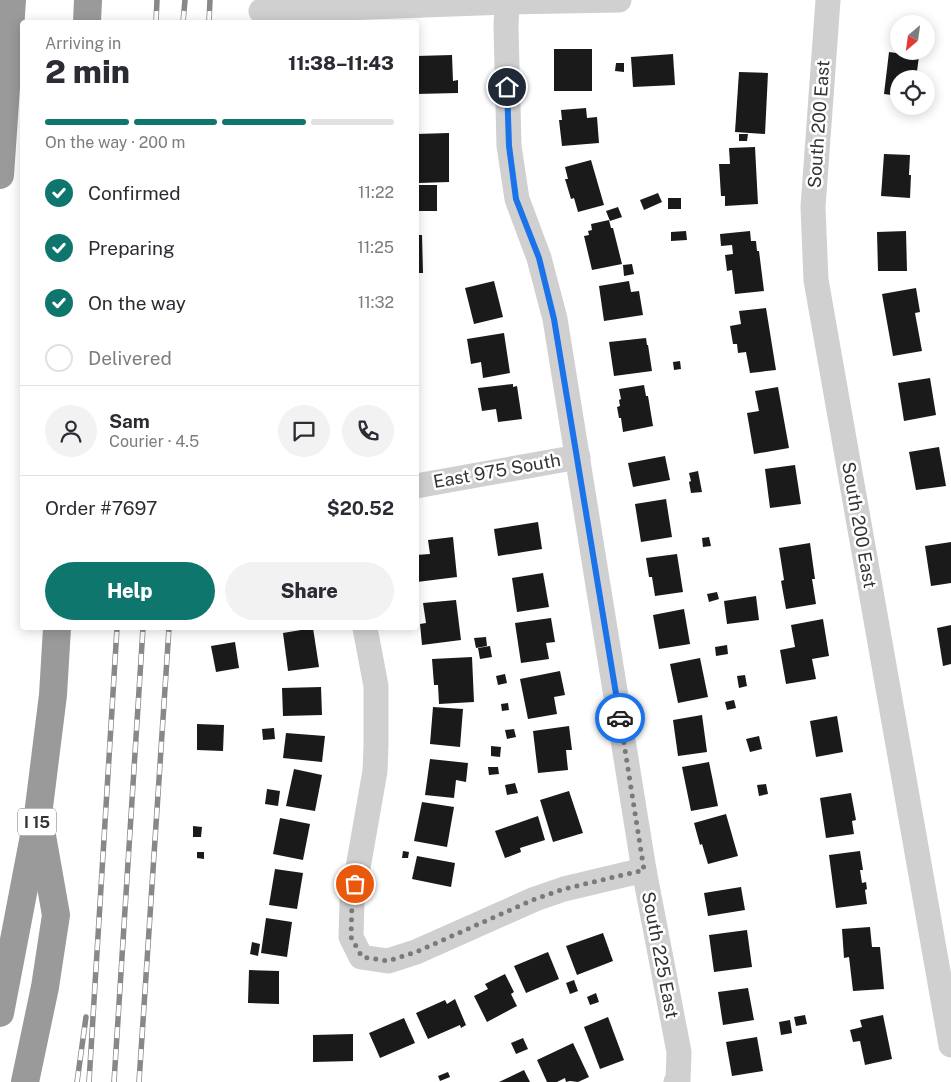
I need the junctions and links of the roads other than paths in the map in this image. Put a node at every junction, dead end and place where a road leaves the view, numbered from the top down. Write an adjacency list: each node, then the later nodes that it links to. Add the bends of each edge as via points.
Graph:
1 (12, 0): 8 (highway)
2 (88, 0): 7 (highway)
3 (619, 0): 5 (street)
4 (828, 0): 16 (street, South 200 East, via 813,208 816,280)
5 (507, 2): 6 (street); 9 (street, South 225 East, via 509,146 516,199 539,258 554,319)
6 (261, 10)
7 (87, 20)
8 (0, 175)
9 (578, 457): 10 (street, East 975 South); 14 (street, South 225 East)
10 (419, 485)
11 (56, 630): 13 (highway, I 15, via 53,695)
12 (365, 630): 14 (street, via 376,686 376,746 352,902 351,937 362,957 388,961 416,952 535,899)
13 (38, 815): 15 (highway, I 15); 18 (highway, via 56,915)
14 (644, 870): 17 (street, South 225 East, via 679,1052)
15 (0, 1013)
16 (951, 1046)
17 (677, 1081)
18 (25, 1082)

